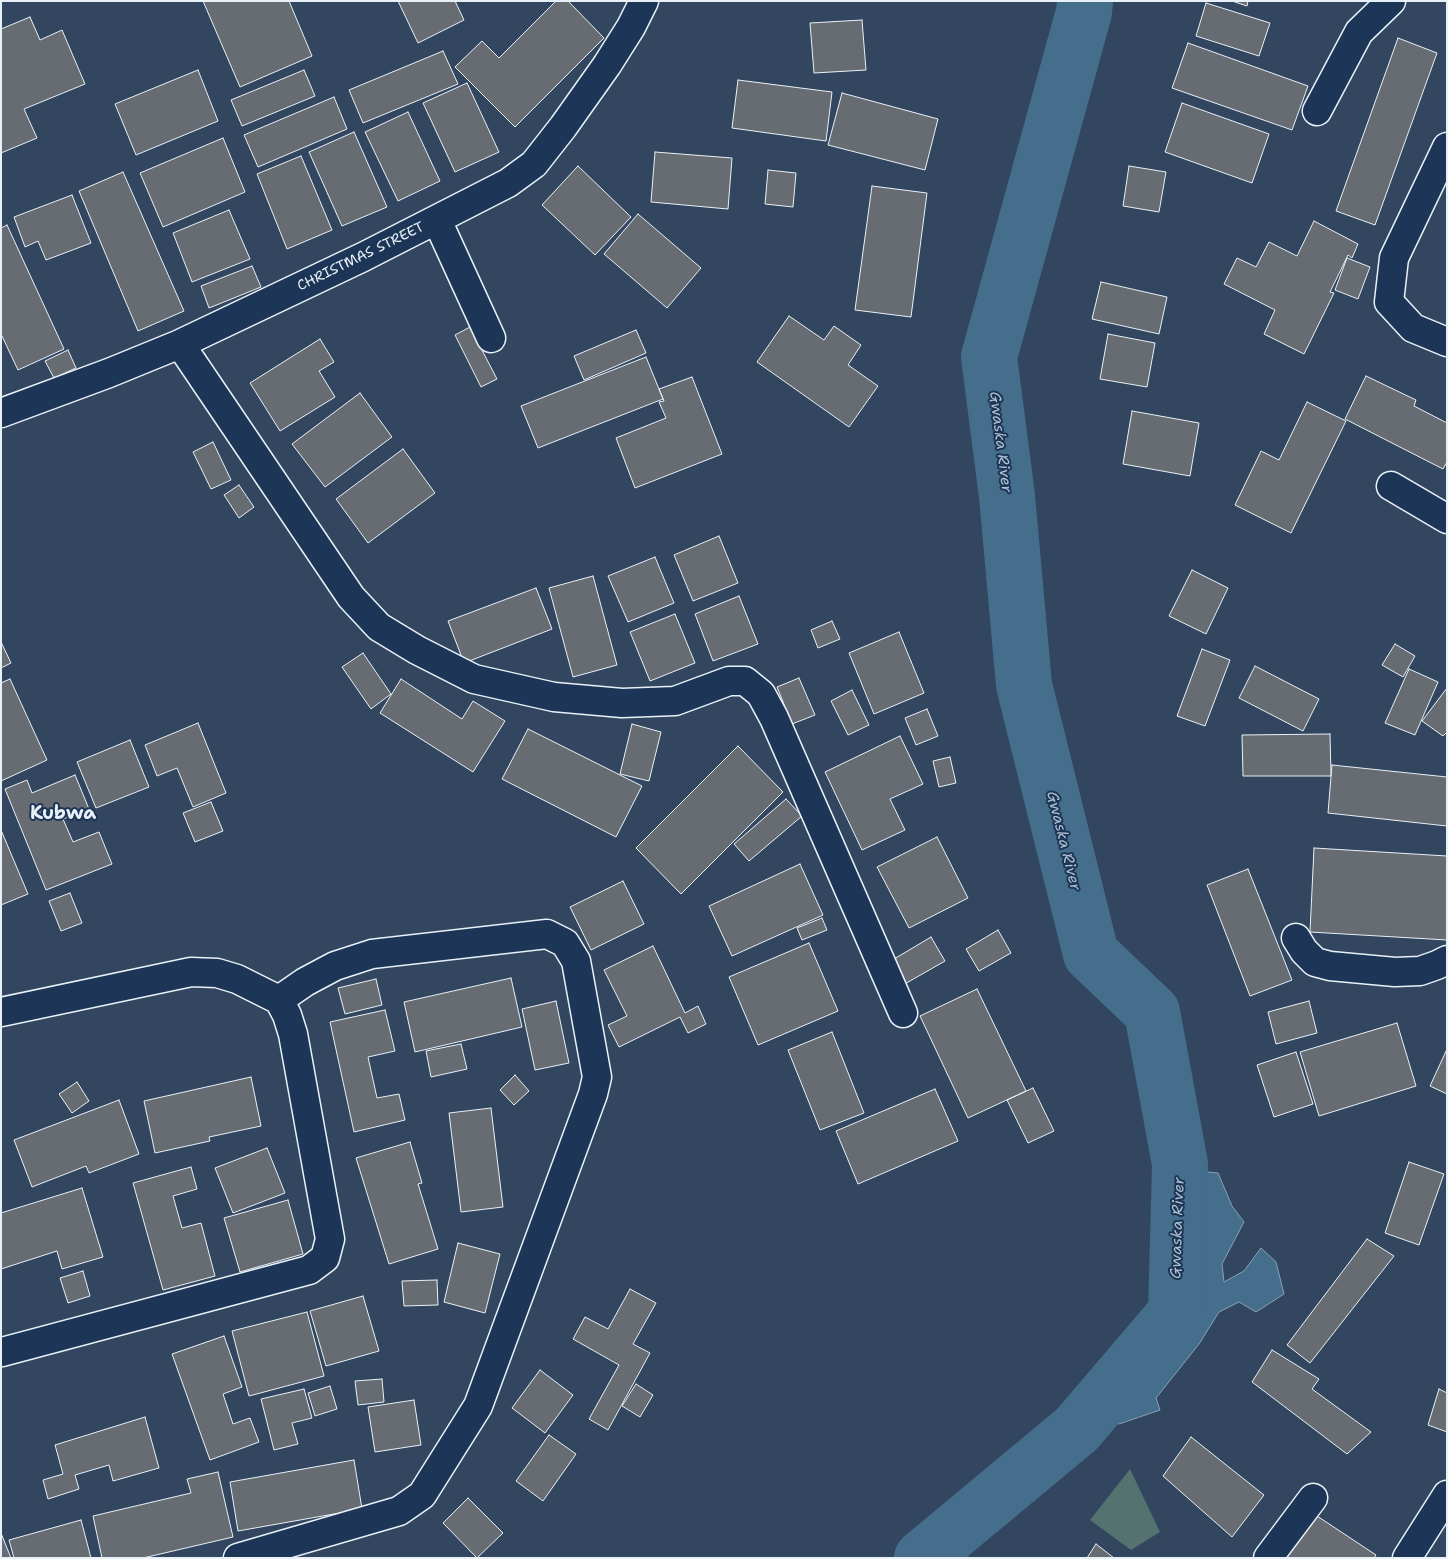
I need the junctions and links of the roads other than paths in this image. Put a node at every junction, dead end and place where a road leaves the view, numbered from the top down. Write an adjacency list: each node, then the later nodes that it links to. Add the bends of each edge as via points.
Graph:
1 (644, 1): 5 (street, CHRISTMAS STREET, via 607,65 534,164 508,184)
2 (1391, 1): 3 (street, via 1359,32)
3 (1317, 111)
4 (1447, 147): 7 (street, via 1394,258 1389,302 1413,328)
5 (437, 220): 6 (street); 8 (street, CHRISTMAS STREET)
6 (491, 338)
7 (1447, 342)
8 (180, 344): 9 (street, CHRISTMAS STREET); 16 (street, via 351,597 380,627 417,650 474,679 554,697 622,704 675,701 729,681 746,682 761,694)
9 (1, 413)
10 (1391, 486): 11 (street)
11 (1447, 519)
12 (1296, 938): 13 (street, via 1315,962 1330,966 1420,971)
13 (1447, 960)
14 (279, 1000): 15 (street, via 237,979 217,973 191,972); 17 (street, via 293,1034 330,1239 325,1258 309,1270); 20 (street, via 335,966 372,954 547,934 565,943 576,961 597,1078 478,1406 422,1496 399,1511)
15 (1, 1012)
16 (903, 1013)
17 (2, 1352)
18 (1447, 1495): 22 (street)
19 (1313, 1498): 21 (street)
20 (238, 1558)
21 (1268, 1558)
22 (1407, 1558)

